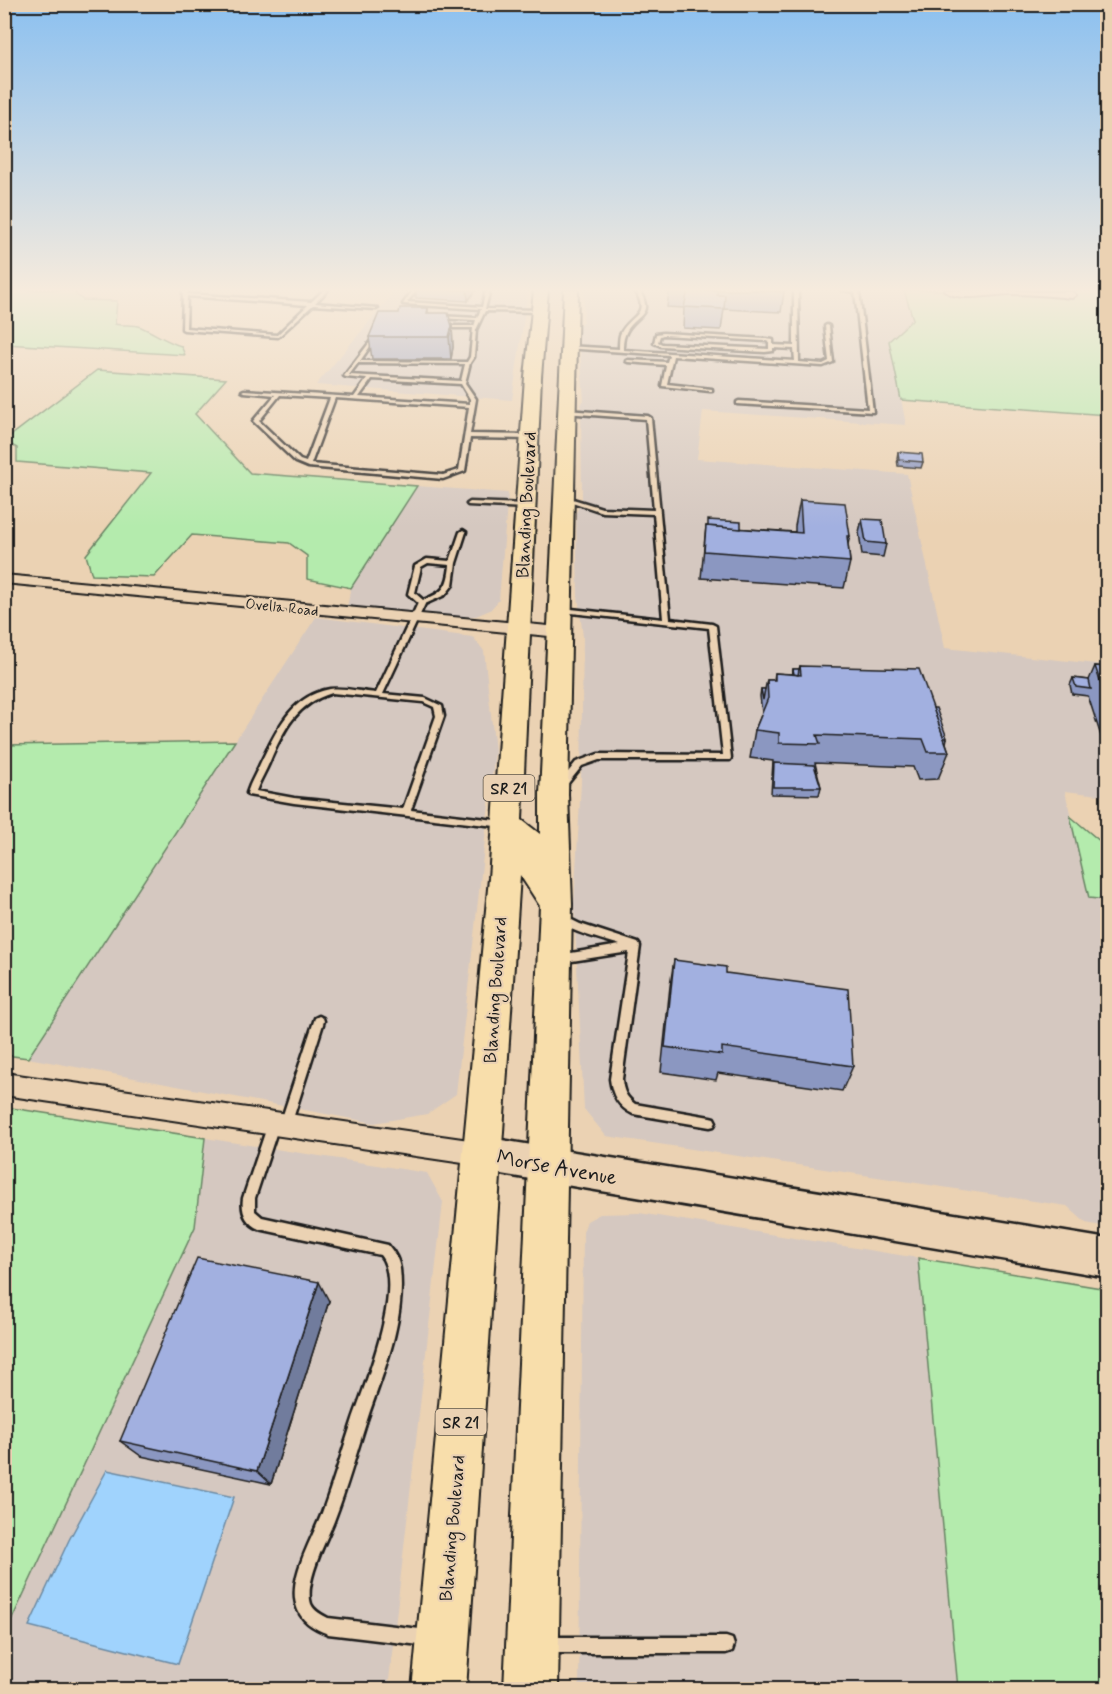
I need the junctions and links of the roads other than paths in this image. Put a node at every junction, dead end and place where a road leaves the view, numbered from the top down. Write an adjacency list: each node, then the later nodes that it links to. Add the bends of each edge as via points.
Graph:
1 (351, 369): 8 (lane, via 346,376)
2 (467, 369): 9 (lane)
3 (534, 369): 19 (main road, Blanding Boulevard / SR 21)
4 (545, 369): 17 (main road, via 544,399 552,409)
5 (567, 369): 17 (main road, Blanding Boulevard / SR 21)
6 (668, 369): 10 (lane, via 665,386)
7 (866, 369): 15 (lane, via 871,411)
8 (371, 377): 9 (lane); 14 (lane)
9 (464, 383): 16 (lane, via 473,399)
10 (710, 390)
11 (244, 391): 12 (lane)
12 (279, 393): 13 (lane); 20 (lane, via 256,421 298,461)
13 (333, 397): 14 (lane); 20 (lane)
14 (356, 398): 16 (lane)
15 (739, 403)
16 (471, 406): 18 (lane)
17 (566, 412): 21 (main road, Blanding Boulevard / SR 21); 24 (lane, via 648,418)
18 (467, 436): 19 (lane); 20 (lane, via 462,471 443,477)
19 (530, 437): 23 (main road, Blanding Boulevard / SR 21)
20 (308, 465)
21 (563, 498): 24 (lane, via 602,510); 30 (main road, Blanding Boulevard / SR 21)
22 (470, 504): 23 (lane)
23 (526, 506): 32 (main road, Blanding Boulevard / SR 21)
24 (657, 512): 31 (lane)
25 (463, 532): 26 (lane)
26 (453, 563): 28 (lane, via 447,590); 28 (lane, via 427,561 418,566 411,594)
27 (4, 579): 29 (street, Ovella Road)
28 (422, 603): 29 (lane)
29 (414, 620): 32 (street, Ovella Road); 33 (lane)
30 (559, 621): 31 (lane); 32 (street, Ovella Road); 34 (main road, Blanding Boulevard / SR 21)
31 (667, 621): 34 (lane, via 712,626 727,758 598,757 579,764)
32 (518, 628): 36 (main road, Blanding Boulevard / SR 21)
33 (379, 696): 35 (lane, via 424,699 438,706 440,716); 35 (lane, via 332,691 304,702 275,737 251,793)
34 (554, 794): 37 (main road, Blanding Boulevard / SR 21)
35 (406, 813): 36 (lane)
36 (507, 824): 37 (main road, via 528,839 533,852 532,870); 44 (main road, Blanding Boulevard / SR 21)
37 (556, 909): 38 (lane, via 577,927); 39 (main road, Blanding Boulevard / SR 21)
38 (635, 946): 39 (lane, via 571,957); 42 (lane, via 617,1091 633,1109)
39 (554, 964): 45 (main road, Blanding Boulevard / SR 21)
40 (319, 1021): 43 (lane)
41 (4, 1084): 43 (street, Morse Avenue)
42 (710, 1122)
43 (279, 1124): 44 (street, Morse Avenue); 47 (lane, via 249,1198 247,1209 251,1218 259,1223 384,1249 394,1269 382,1356 306,1575 302,1600 305,1610 328,1626)
44 (483, 1154): 45 (street, Morse Avenue); 47 (main road, Blanding Boulevard / SR 21)
45 (547, 1165): 46 (street, Morse Avenue); 49 (main road, Blanding Boulevard / SR 21)
46 (1107, 1258)
47 (443, 1640): 50 (main road, Blanding Boulevard / SR 21)
48 (726, 1645): 49 (lane)
49 (532, 1667)
50 (439, 1689)

